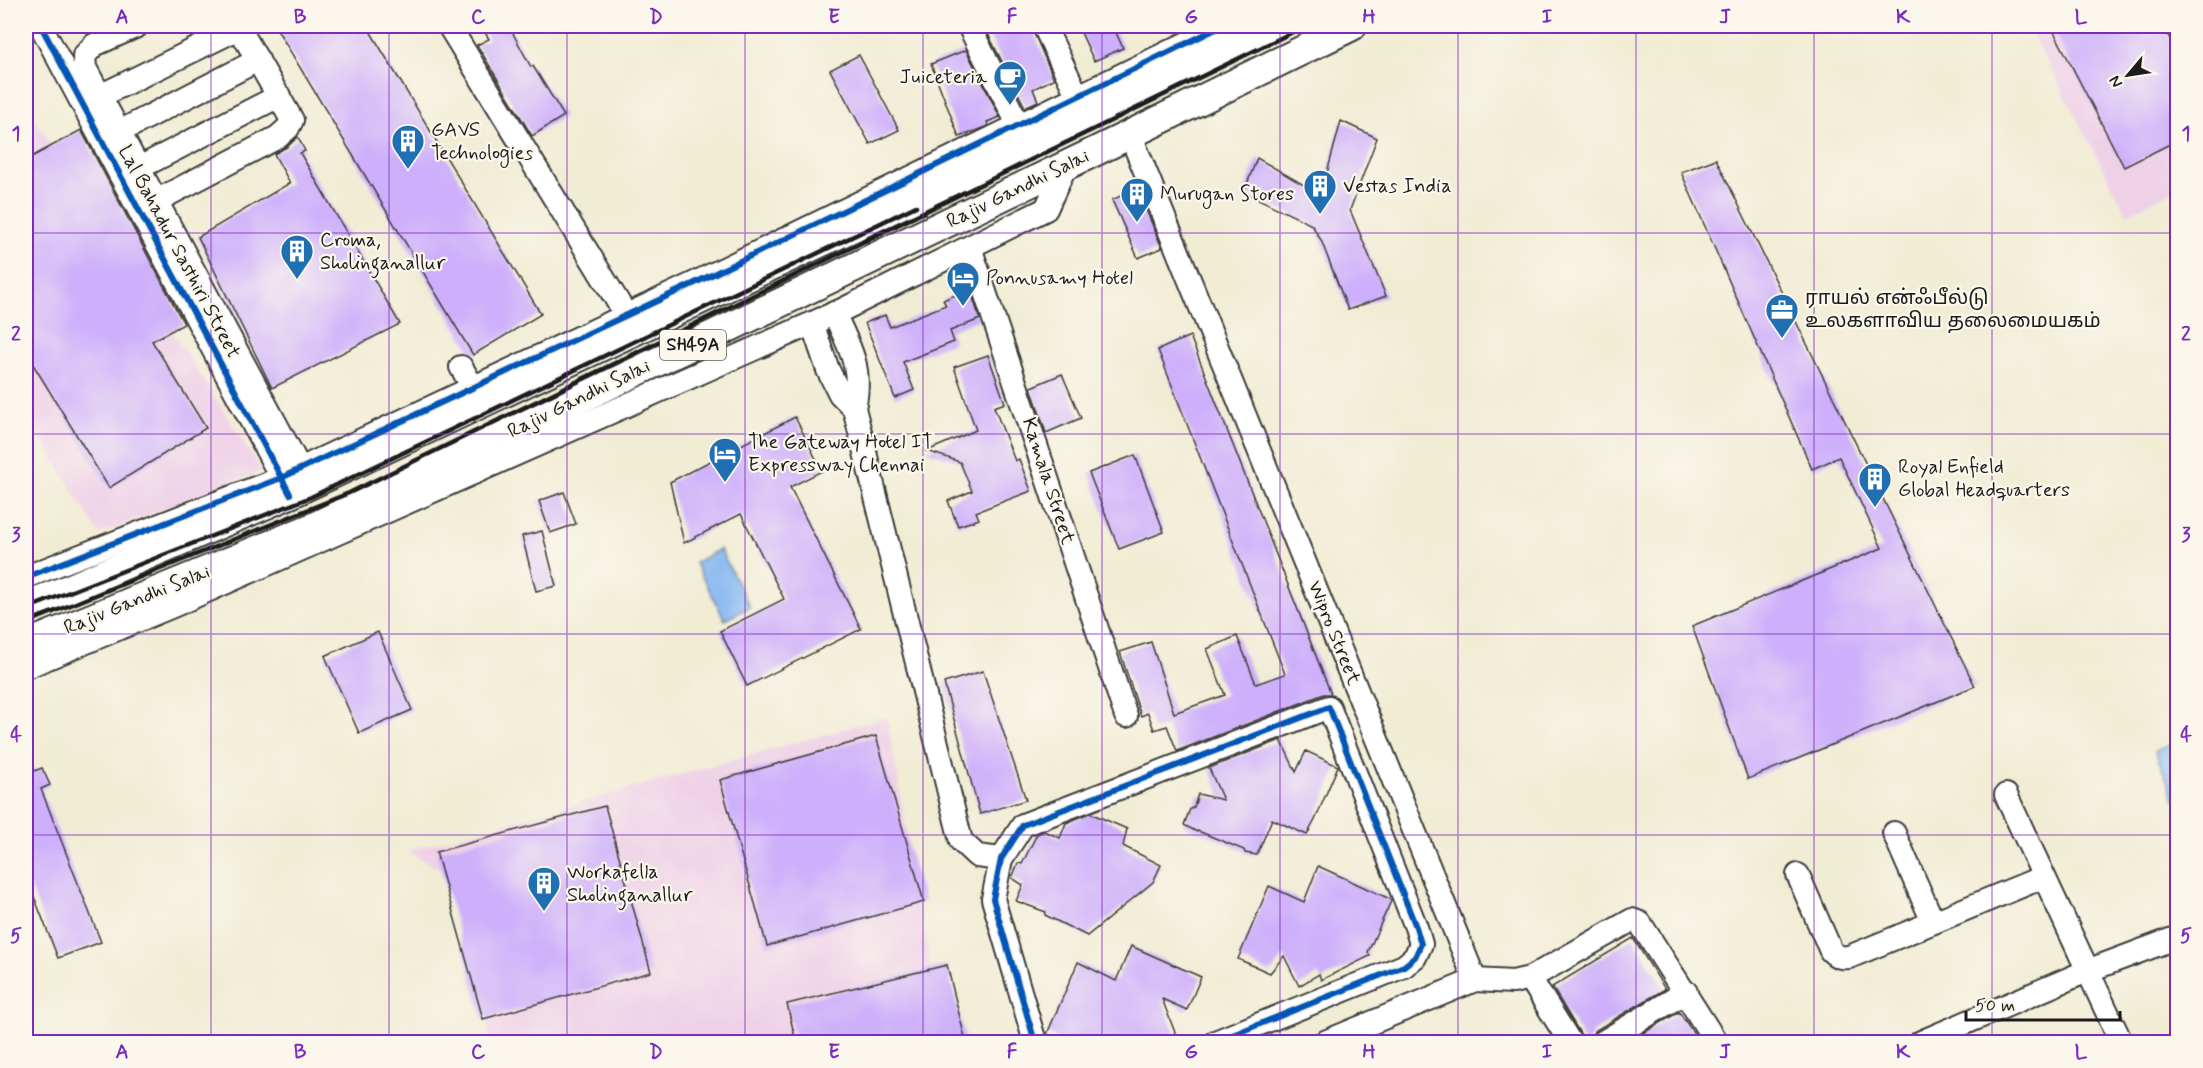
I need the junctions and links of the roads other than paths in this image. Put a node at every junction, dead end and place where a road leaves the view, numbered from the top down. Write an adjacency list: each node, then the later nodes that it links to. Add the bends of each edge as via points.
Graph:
1 (41, 26): 31 (street, Lal Bahadur Sasthiri Street)
2 (137, 26): 11 (street, via 94,45 84,56 85,68)
3 (449, 26): 24 (street)
4 (969, 26): 14 (street)
5 (1044, 26): 13 (street)
6 (1222, 26): 13 (street)
7 (1273, 26): 21 (main road, Rajiv Gandhi Salai / SH49A, via 1077,121)
8 (1352, 26): 16 (main road, Rajiv Gandhi Salai / SH49A)
9 (238, 27): 10 (street); 11 (street)
10 (258, 60): 12 (street); 15 (street)
11 (100, 96): 15 (street)
12 (279, 96): 18 (street); 19 (street, via 292,120 278,137)
13 (1078, 97): 14 (street)
14 (1019, 126): 21 (street)
15 (119, 132): 18 (street)
16 (1130, 134): 17 (main road, Rajiv Gandhi Salai / SH49A); 37 (street, Wipro Street)
17 (1066, 165): 20 (street, via 1046,209); 27 (main road, Rajiv Gandhi Salai / SH49A)
18 (139, 168): 19 (street)
19 (156, 201): 31 (street)
20 (970, 247): 22 (street); 39 (street, Kamala Street)
21 (662, 308): 24 (main road, Rajiv Gandhi Salai / SH49A)
22 (834, 313): 23 (street); 30 (street, via 858,376)
23 (812, 323): 30 (street, via 828,370 840,394); 36 (street)
24 (623, 327): 26 (main road, Rajiv Gandhi Salai / SH49A); 27 (main road, via 614,345 613,358 622,369); 28 (street)
25 (461, 367): 28 (street)
26 (554, 369): 29 (main road, via 572,376 578,387); 31 (main road, Rajiv Gandhi Salai / SH49A)
27 (636, 372): 29 (main road, Rajiv Gandhi Salai / SH49A)
28 (473, 387): 31 (street)
29 (571, 403): 32 (main road, Rajiv Gandhi Salai / SH49A)
30 (854, 408): 42 (street, via 961,841 977,856)
31 (297, 481): 32 (main road); 33 (street); 34 (main road, Rajiv Gandhi Salai / SH49A, via 66,590)
32 (334, 517): 35 (main road, Rajiv Gandhi Salai / SH49A)
33 (26, 576)
34 (26, 605)
35 (26, 645)
36 (26, 667)
37 (1359, 694): 38 (street); 49 (street, Wipro Street)
38 (1329, 706): 42 (street, via 1023,825); 52 (street, via 1421,944 1415,957 1404,966)
39 (1126, 716)
40 (2006, 795): 44 (street)
41 (1894, 833): 45 (street)
42 (1001, 859): 51 (street, via 993,899)
43 (1798, 875): 45 (street, via 1837,957 1850,957)
44 (2043, 877): 45 (street); 47 (street)
45 (1933, 922)
46 (2178, 936): 47 (street)
47 (2087, 971): 57 (street); 58 (street)
48 (1530, 978): 49 (street, via 1513,982); 50 (street, via 1632,920 1640,923); 54 (street)
49 (1475, 980): 53 (street)
50 (1686, 992): 55 (street); 56 (street)
51 (1035, 1042)
52 (1215, 1042)
53 (1325, 1042)
54 (1570, 1042)
55 (1603, 1042)
56 (1716, 1042)
57 (1921, 1042)
58 (2121, 1042)

